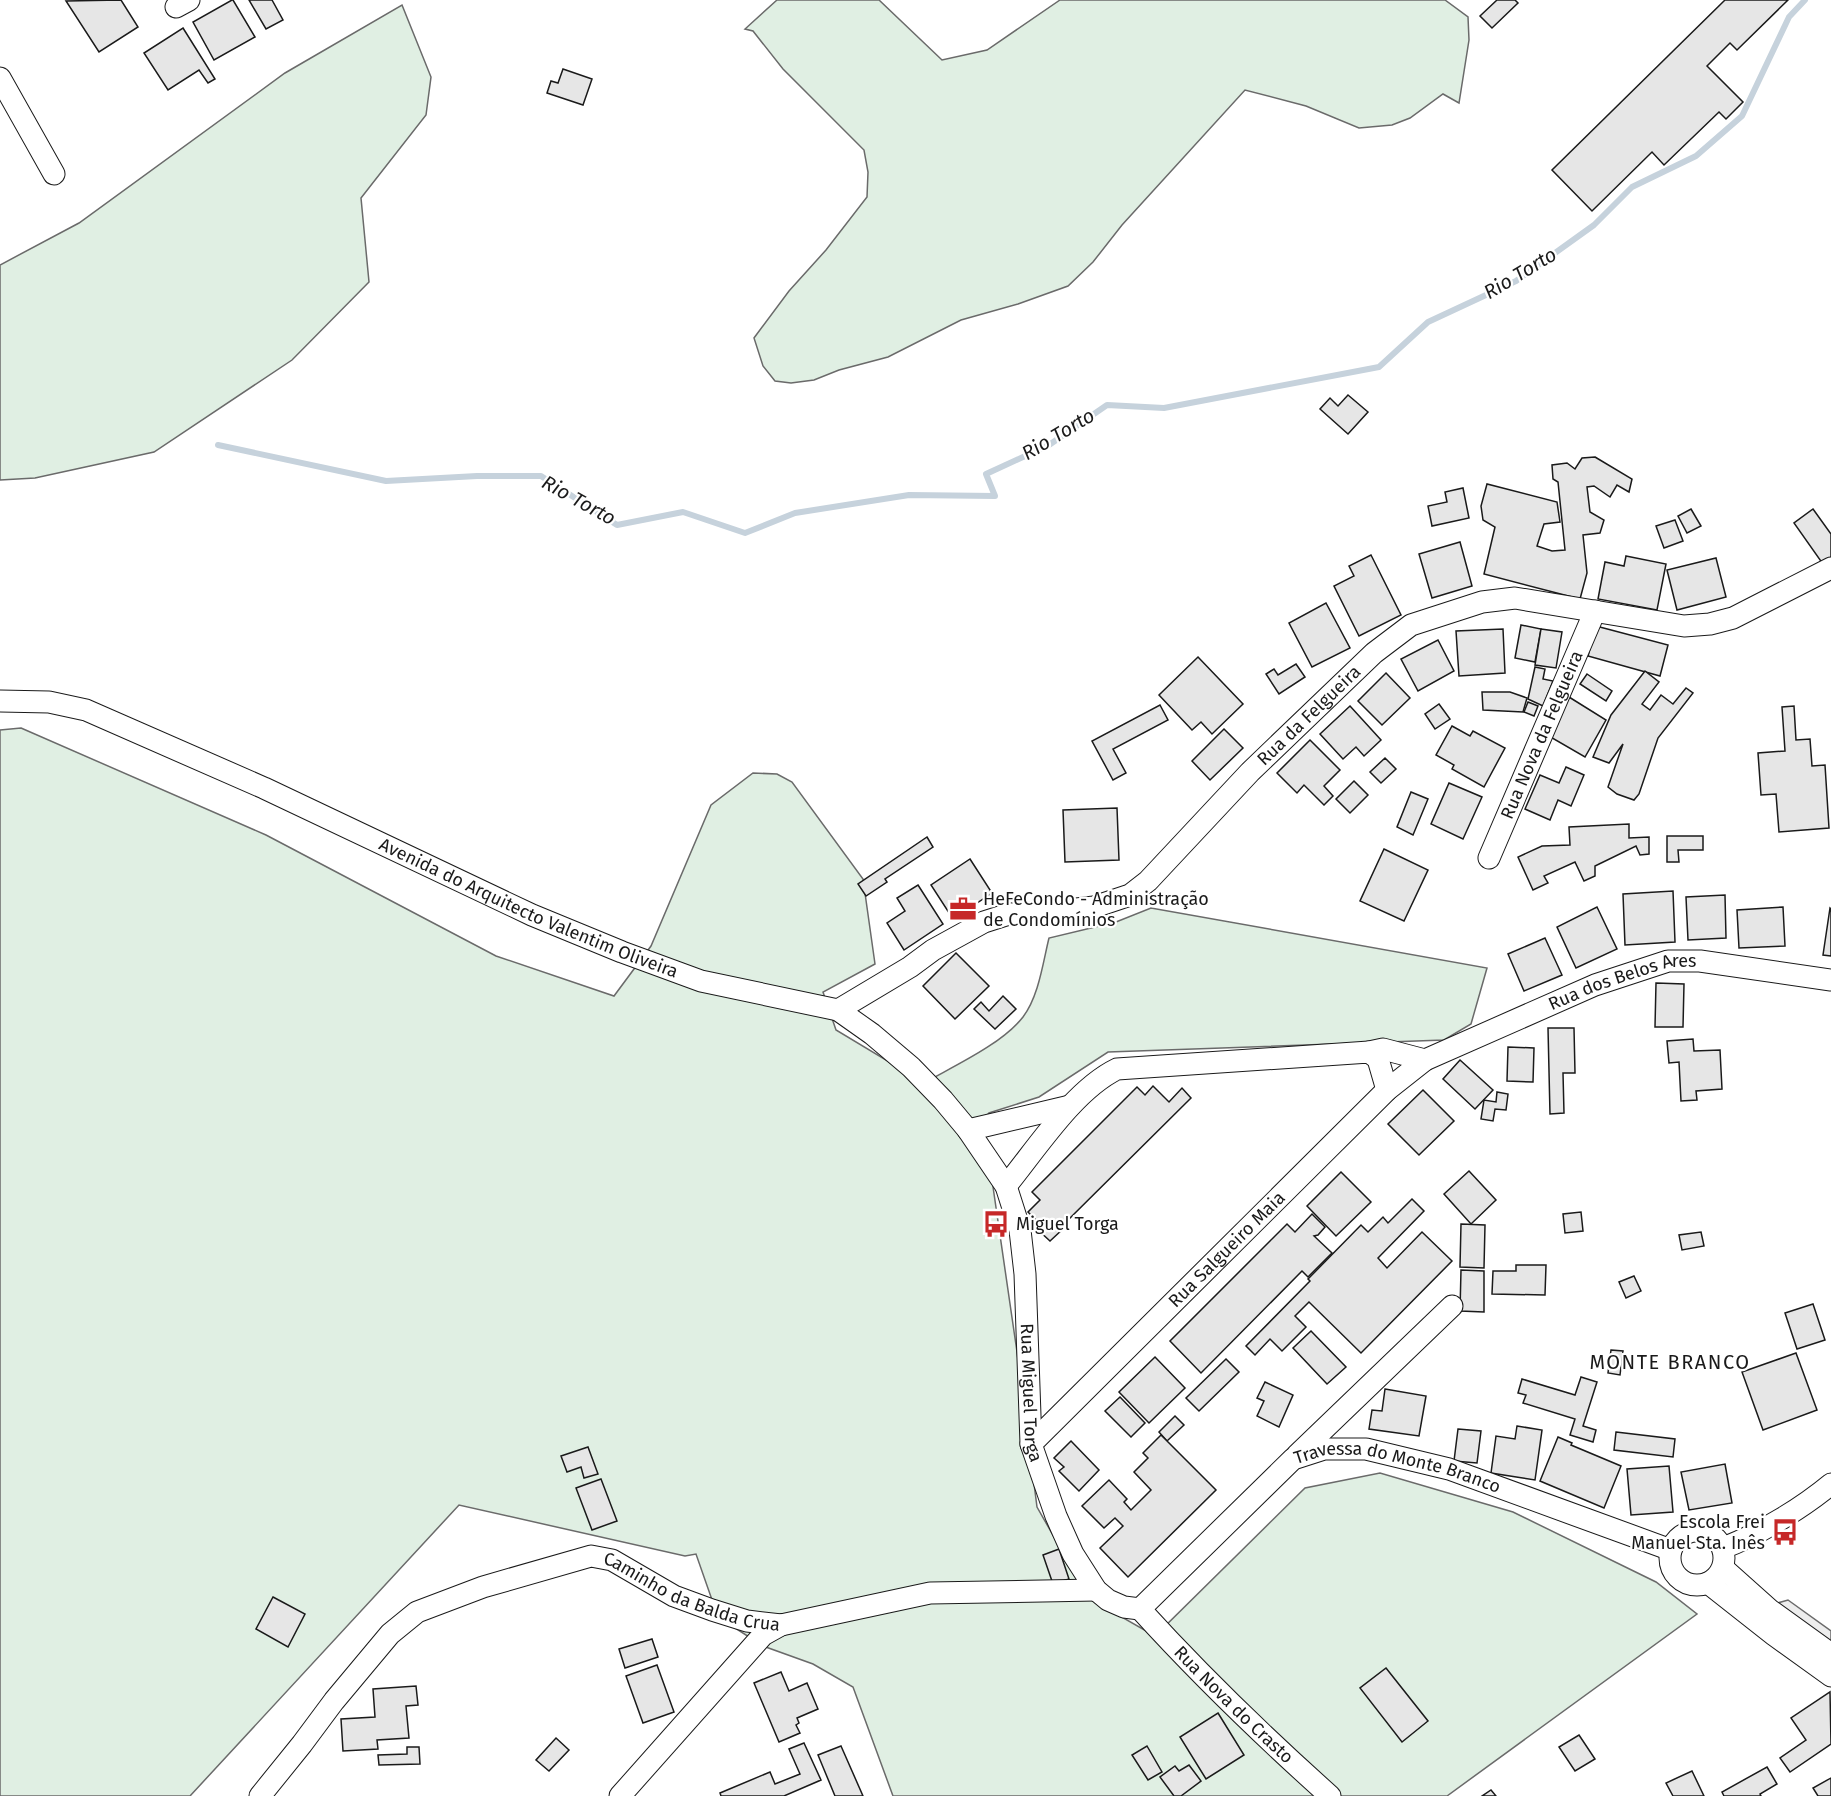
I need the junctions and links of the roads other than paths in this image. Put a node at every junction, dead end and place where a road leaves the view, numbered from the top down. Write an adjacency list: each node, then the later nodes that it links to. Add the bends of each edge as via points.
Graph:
1 (0, 78): 2 (street)
2 (54, 174)
3 (1831, 568): 4 (street, Rua da Felgueira, via 1734,618 1710,624 1684,626)
4 (1595, 611): 6 (street, Rua Nova da Felgueira); 8 (street, Rua da Felgueira, via 1515,598 1482,602 1411,626 1374,652 1130,895 1094,907 1009,914 984,922)
5 (0, 700): 8 (street, Avenida do Arquitecto Valentim Oliveira, via 48,702 86,710 264,788 532,915 622,952 701,981)
6 (1489, 858)
7 (1831, 980): 10 (street, Rua dos Belos Ares, via 1700,961 1668,961 1595,985)
8 (838, 1010): 13 (street, Avenida do Arquitecto Valentim Oliveira, via 910,1067)
9 (1369, 1052): 10 (street, via 1383,1049); 11 (street, via 1378,1059); 12 (street, via 1117,1069 1103,1076)
10 (1425, 1060): 11 (street, Rua Salgueiro Maia)
11 (1387, 1090): 16 (street, Rua Salgueiro Maia)
12 (1070, 1106): 13 (street); 14 (street)
13 (968, 1130): 14 (street, Avenida do Arquitecto Valentim Oliveira)
14 (1006, 1185): 16 (street, Rua Miguel Torga, via 1020,1230 1025,1274)
15 (1452, 1306): 17 (street)
16 (1031, 1444): 22 (street, Rua Miguel Torga, via 1056,1516 1073,1554)
17 (1293, 1459): 19 (street, Travessa do Monte Branco, via 1324,1449 1366,1449 1449,1469); 23 (street, Travessa do Monte Branco)
18 (1831, 1484): 20 (street)
19 (1671, 1550): 20 (street, via 1680,1536 1704,1532 1712,1536); 21 (street, via 1671,1568 1676,1575 1690,1584)
20 (1723, 1558): 21 (street, via 1719,1574); 25 (street, via 1770,1610)
21 (1708, 1583): 26 (street)
22 (1096, 1590): 23 (street, via 1124,1607); 24 (street, Caminho da Balda Crua, via 930,1593)
23 (1140, 1609): 29 (street, Rua Nova do Crasto, via 1262,1736)
24 (781, 1625): 27 (street, Caminho da Balda Crua, via 747,1621 693,1603 612,1560 591,1556 483,1587 417,1612 390,1634); 28 (street, via 763,1635)
25 (1831, 1654)
26 (1831, 1676)
27 (260, 1796)
28 (620, 1796)
29 (1330, 1796)

